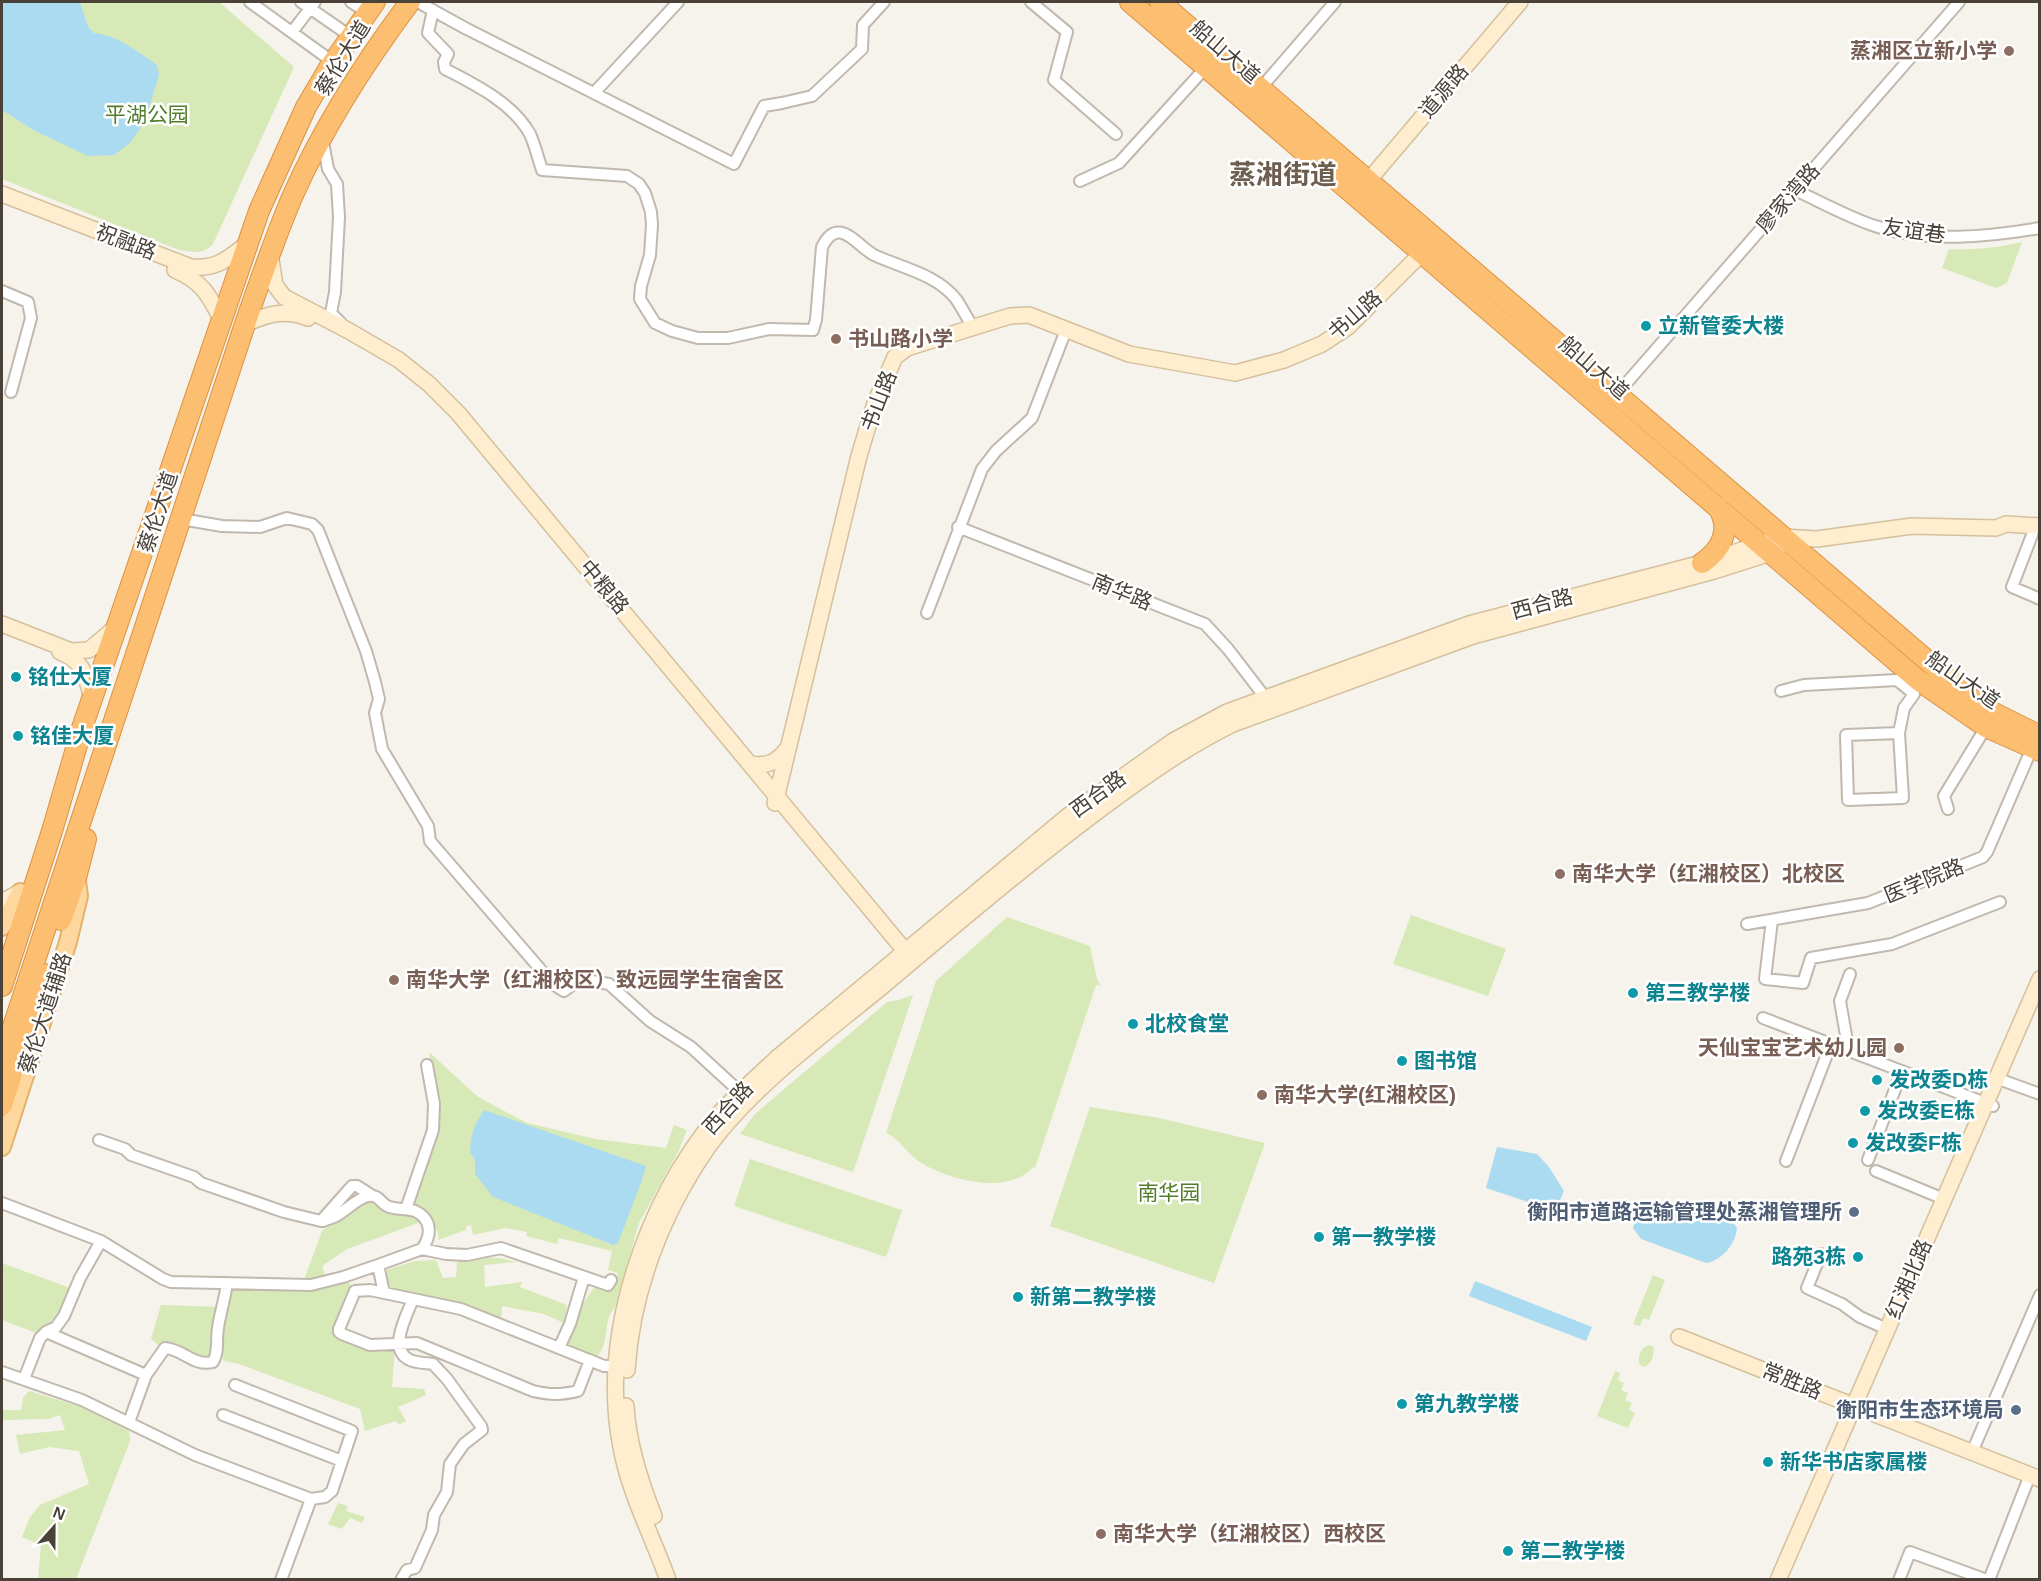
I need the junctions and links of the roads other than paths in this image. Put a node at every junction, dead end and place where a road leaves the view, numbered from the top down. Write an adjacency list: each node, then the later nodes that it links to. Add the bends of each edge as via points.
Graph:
1 (250, 2): 17 (street)
2 (410, 2): 24 (highway, 蔡伦大道, via 372,52)
3 (418, 2): 16 (street)
4 (678, 2): 22 (street)
5 (884, 2): 22 (street, via 863,26 862,49 812,96 764,105 734,164)
6 (1031, 2): 23 (street, via 1067,32 1054,80)
7 (1130, 2): 20 (highway, 船山大道)
8 (1160, 2): 15 (highway, 船山大道)
9 (1335, 2): 21 (street)
10 (1511, 2): 25 (main road, 道源路)
11 (1520, 2): 25 (main road, 道源路)
12 (1959, 2): 27 (street, 廖家湾路)
13 (309, 4): 17 (street); 18 (street)
14 (365, 5): 18 (highway, 蔡伦大道)
15 (1176, 9): 21 (highway, 船山大道)
16 (433, 10): 22 (street); 37 (street, via 428,33 448,54 445,69 487,91 518,119 530,134 542,170 627,176 639,184 652,225 640,299 655,323 698,338 728,338 769,329 813,330 822,247 832,234 841,233 873,254 931,279 955,298)
17 (292, 32): 19 (street)
18 (350, 36): 19 (highway, 蔡伦大道)
19 (333, 62): 31 (highway, 蔡伦大道, via 306,107)
20 (1206, 67): 26 (street, via 1119,163); 32 (highway, 船山大道)
21 (1260, 89): 25 (highway, 船山大道)
22 (594, 93)
23 (1116, 134)
24 (322, 138): 33 (highway, 蔡伦大道, via 294,193); 39 (street, via 328,169 337,184 339,217 331,313)
25 (1365, 179): 41 (highway, 船山大道)
26 (1080, 181)
27 (1795, 190): 30 (street, 友谊巷, via 1875,226 1910,234 2004,234); 41 (street, 廖家湾路)
28 (2, 194): 31 (main road, 祝融路, via 191,267 208,268 222,262)
29 (2, 203): 35 (main road, 祝融路, via 188,276 202,286)
30 (2040, 228)
31 (247, 243): 35 (highway, 蔡伦大道)
32 (1422, 253): 38 (main road, 书山路, via 1348,327 1322,344 1247,371 1235,373 1137,356); 42 (highway, 船山大道)
33 (270, 254): 36 (highway, 蔡伦大道); 39 (main road, 中粮路, via 275,285 284,297)
34 (2, 291): 40 (street, via 28,302 31,318)
35 (221, 319): 52 (highway, 蔡伦大道)
36 (245, 324): 43 (highway, 蔡伦大道); 65 (main road, 中粮路, via 293,312 319,321 397,365 427,388 456,417)
37 (973, 327): 38 (main road, 书山路, via 1019,314); 62 (main road, 书山路, via 895,357 875,403 859,456)
38 (1066, 330): 44 (street, via 1032,418 981,469)
39 (349, 331): 63 (main road, 中粮路, via 399,360 458,413)
40 (11, 392)
41 (1617, 394): 46 (highway, 船山大道)
42 (1716, 505): 46 (highway, 船山大道); 47 (highway, via 1725,523 1724,539)
43 (181, 519): 64 (highway, 蔡伦大道); 87 (street, via 260,527 287,518 312,524 318,530 366,651 379,699 375,713 382,749 428,826 430,841 553,984 564,991 580,979 609,984 650,1021 691,1047)
44 (958, 528): 50 (street); 56 (street, 南华路, via 1205,624)
45 (2038, 532): 46 (main road, 西合路, via 1912,533); 49 (street, via 2012,587)
46 (1776, 545): 47 (main road, 西合路); 48 (highway, 船山大道); 61 (highway, 船山大道, via 1972,699)
47 (1708, 567): 48 (main road, via 1765,562); 75 (main road, 西合路, via 1469,624 1227,712 1142,762 1069,815)
48 (1808, 583): 54 (highway, 船山大道)
49 (2040, 598)
50 (927, 613)
51 (2, 624): 52 (main road, via 71,651 89,650)
52 (116, 627): 57 (highway, 蔡伦大道)
53 (2, 629): 57 (main road, via 69,656 82,666)
54 (1906, 678): 55 (street, via 1804,685); 58 (highway, 船山大道); 60 (street, via 1914,693 1904,708)
55 (1781, 691)
56 (1261, 692)
57 (92, 698): 59 (highway, 蔡伦大道)
58 (1986, 727): 61 (highway, 船山大道); 66 (street, via 1944,796)
59 (82, 728): 68 (highway, via 53,793); 78 (highway, 蔡伦大道)
60 (1899, 733): 60 (street, via 1846,735 1848,800 1903,798)
61 (2037, 745): 71 (street, 医学院路, via 1983,857 1868,903)
62 (789, 746): 63 (main road, via 770,764); 65 (main road, 书山路)
63 (750, 764): 65 (main road, 中粮路)
64 (97, 769): 67 (highway); 83 (highway, 蔡伦大道)
65 (776, 800): 75 (main road, 中粮路)
66 (1947, 809)
67 (76, 878): 89 (highway); 92 (main road, 蔡伦大道辅路, via 79,896 68,942)
68 (20, 892): 69 (main road); 73 (main road); 74 (highway)
69 (2, 902)
70 (2000, 902): 71 (street, via 1892,944 1811,958 1803,983 1765,979)
71 (1772, 920): 72 (street, 医学院路)
72 (1747, 924)
73 (2, 927)
74 (2, 948)
75 (906, 958): 87 (main road, 西合路, via 777,1058); 115 (main road, 西合路, via 742,1108 709,1146 656,1243)
76 (1850, 974): 82 (street, via 1840,1001 1847,1041)
77 (2040, 979): 90 (main road, 红湘北路)
78 (2, 986)
79 (2040, 1000): 86 (main road, 红湘北路)
80 (1763, 1018): 81 (street)
81 (1831, 1044): 82 (street); 93 (street)
82 (1844, 1049): 85 (street)
83 (2, 1060)
84 (427, 1065): 98 (street, via 434,1104 433,1130)
85 (1902, 1071): 90 (street); 94 (street)
86 (2004, 1081): 88 (street); 90 (main road, 红湘北路)
87 (740, 1092): 115 (main road, 西合路, via 679,1170 645,1238 624,1314)
88 (2040, 1094)
89 (2, 1105)
90 (1989, 1105): 96 (main road, 红湘北路); 120 (main road, 红湘北路)
91 (99, 1140): 98 (street, via 201,1183 321,1221 352,1186 388,1206)
92 (2, 1147)
93 (1786, 1161)
94 (1868, 1161)
95 (1876, 1171): 96 (street)
96 (1944, 1200): 109 (main road, 红湘北路)
97 (2, 1203): 99 (street)
98 (406, 1209): 100 (street, via 425,1218 430,1226)
99 (101, 1240): 105 (street, via 171,1282); 110 (street, via 64,1316 56,1327)
100 (422, 1249): 102 (street); 103 (street, via 467,1255 501,1248)
101 (1821, 1254): 109 (street, via 1808,1288)
102 (378, 1265): 105 (street, via 311,1285); 106 (street)
103 (584, 1277): 104 (street, via 608,1285); 113 (street)
104 (611, 1280)
105 (227, 1283): 117 (street, via 213,1362 198,1362 165,1348)
106 (384, 1293): 108 (street); 112 (street, via 355,1291 339,1332 370,1345)
107 (2040, 1296): 123 (street)
108 (413, 1299): 112 (street); 113 (street, via 461,1309)
109 (1887, 1329): 120 (main road, 红湘北路)
110 (45, 1332): 117 (street); 118 (street)
111 (1680, 1333): 120 (main road, 常胜路)
112 (399, 1345): 114 (street, via 417,1344 550,1395 578,1390); 128 (street, via 399,1351 411,1361 434,1364 482,1430 464,1443 450,1464 447,1492 434,1515 424,1549 415,1568 407,1570)
113 (559, 1348): 114 (street)
114 (590, 1360): 115 (street, via 604,1366)
115 (622, 1366): 129 (main road, 西合路, via 616,1418 625,1467); 130 (main road, 西合路, via 635,1464)
116 (2, 1372): 118 (street)
117 (146, 1375): 122 (street)
118 (24, 1379): 122 (street)
119 (235, 1386): 124 (street, via 352,1431)
120 (1859, 1404): 123 (main road, 常胜路); 125 (main road, 常胜路); 131 (main road, 红湘北路); 132 (main road, 红湘北路)
121 (223, 1415): 124 (street)
122 (129, 1422): 126 (street, via 195,1455)
123 (1975, 1445): 125 (main road, 常胜路)
124 (342, 1461): 126 (street, via 332,1491)
125 (2036, 1475): 134 (street)
126 (311, 1500): 127 (street)
127 (280, 1580)
128 (401, 1580)
129 (668, 1580)
130 (678, 1580)
131 (1778, 1580)
132 (1786, 1580)
133 (1899, 1580): 134 (street, via 1910,1552)
134 (1988, 1580)

